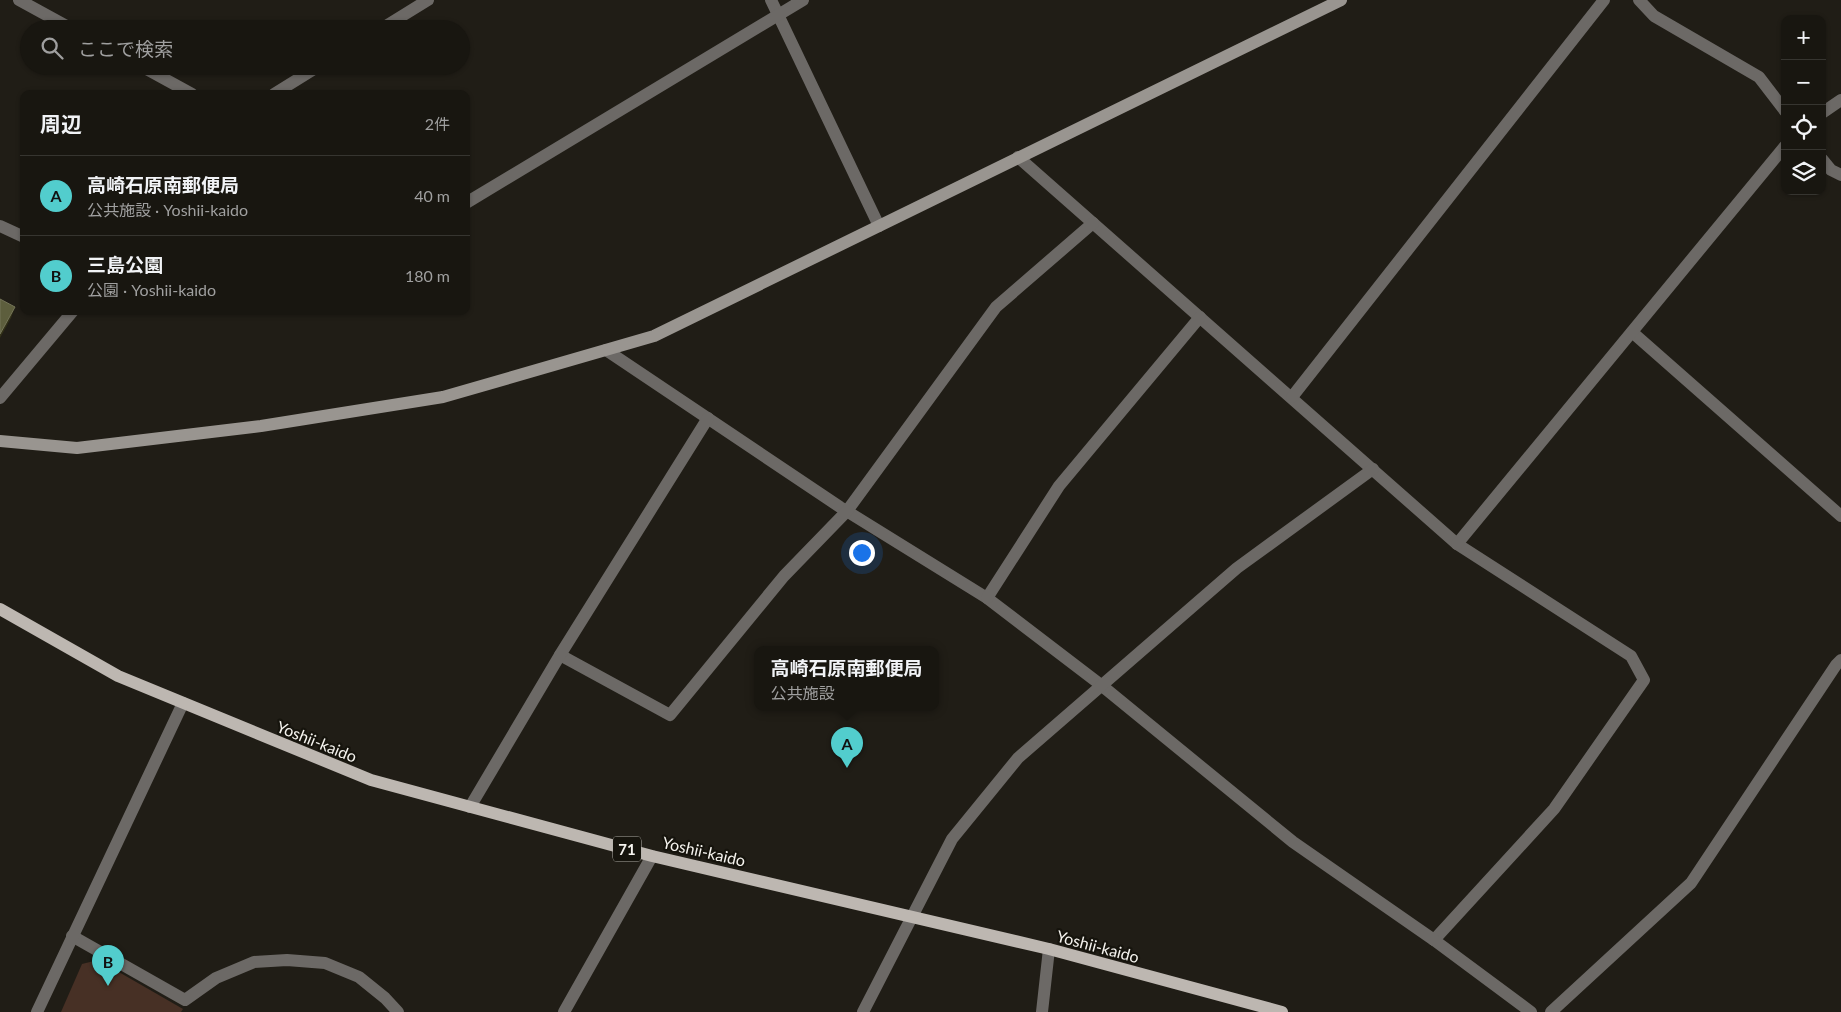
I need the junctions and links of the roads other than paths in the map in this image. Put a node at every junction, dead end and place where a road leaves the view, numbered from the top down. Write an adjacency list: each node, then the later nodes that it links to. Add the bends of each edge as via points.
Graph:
1 (19, 0): 9 (street)
2 (771, 0): 8 (street)
3 (803, 0): 8 (street)
4 (1340, 0): 19 (street)
5 (1604, 0): 31 (street)
6 (1639, 0): 16 (street, via 1654,16 1759,77)
7 (425, 1): 10 (street)
8 (778, 15): 22 (street); 25 (street)
9 (56, 20)
10 (395, 20)
11 (157, 75): 13 (street)
12 (305, 75): 14 (street)
13 (185, 90)
14 (280, 90)
15 (1841, 100): 17 (street)
16 (1781, 106)
17 (1826, 110)
18 (1782, 150): 29 (street)
19 (1018, 157): 23 (street); 25 (street)
20 (1826, 164): 21 (street)
21 (1841, 175)
22 (470, 201)
23 (1093, 223): 28 (street); 36 (street, via 996,306)
24 (0, 226): 26 (street)
25 (879, 226): 30 (street, via 654,336)
26 (20, 235)
27 (70, 315): 32 (street)
28 (1200, 317): 31 (street); 39 (street, via 1060,486)
29 (1632, 332): 37 (street); 38 (street)
30 (606, 350): 33 (street); 34 (street, via 443,398 261,426 77,448)
31 (1292, 397): 35 (street)
32 (0, 398)
33 (708, 418): 36 (street); 41 (street)
34 (0, 441)
35 (1373, 470): 38 (street); 43 (street, via 1236,568)
36 (846, 511): 39 (street); 41 (street, via 784,576 670,715)
37 (1841, 516)
38 (1457, 544): 49 (street, via 1631,656 1644,680 1554,809)
39 (987, 598): 43 (street)
40 (0, 609): 44 (main road, Yoshii-kaido / 71, via 118,676)
41 (560, 655): 45 (street)
42 (1841, 660): 58 (street, via 1691,884)
43 (1102, 685): 47 (street, via 1018,758 1000,780 952,839); 49 (street, via 1293,842)
44 (183, 703): 45 (main road, Yoshii-kaido / 71, via 371,780); 48 (street)
45 (470, 807): 46 (main road, Yoshii-kaido / 71)
46 (652, 856): 47 (main road, Yoshii-kaido / 71); 53 (street)
47 (913, 917): 50 (main road, Yoshii-kaido / 71); 54 (street)
48 (72, 936): 51 (street); 52 (street, via 185,1000 216,978 254,962 287,960 326,964 359,977)
49 (1434, 940): 57 (street)
50 (1049, 949): 55 (street); 56 (main road, Yoshii-kaido / 71)
51 (37, 1012)
52 (398, 1012)
53 (564, 1012)
54 (863, 1012)
55 (1042, 1012)
56 (1282, 1012)
57 (1531, 1012)
58 (1551, 1012)

